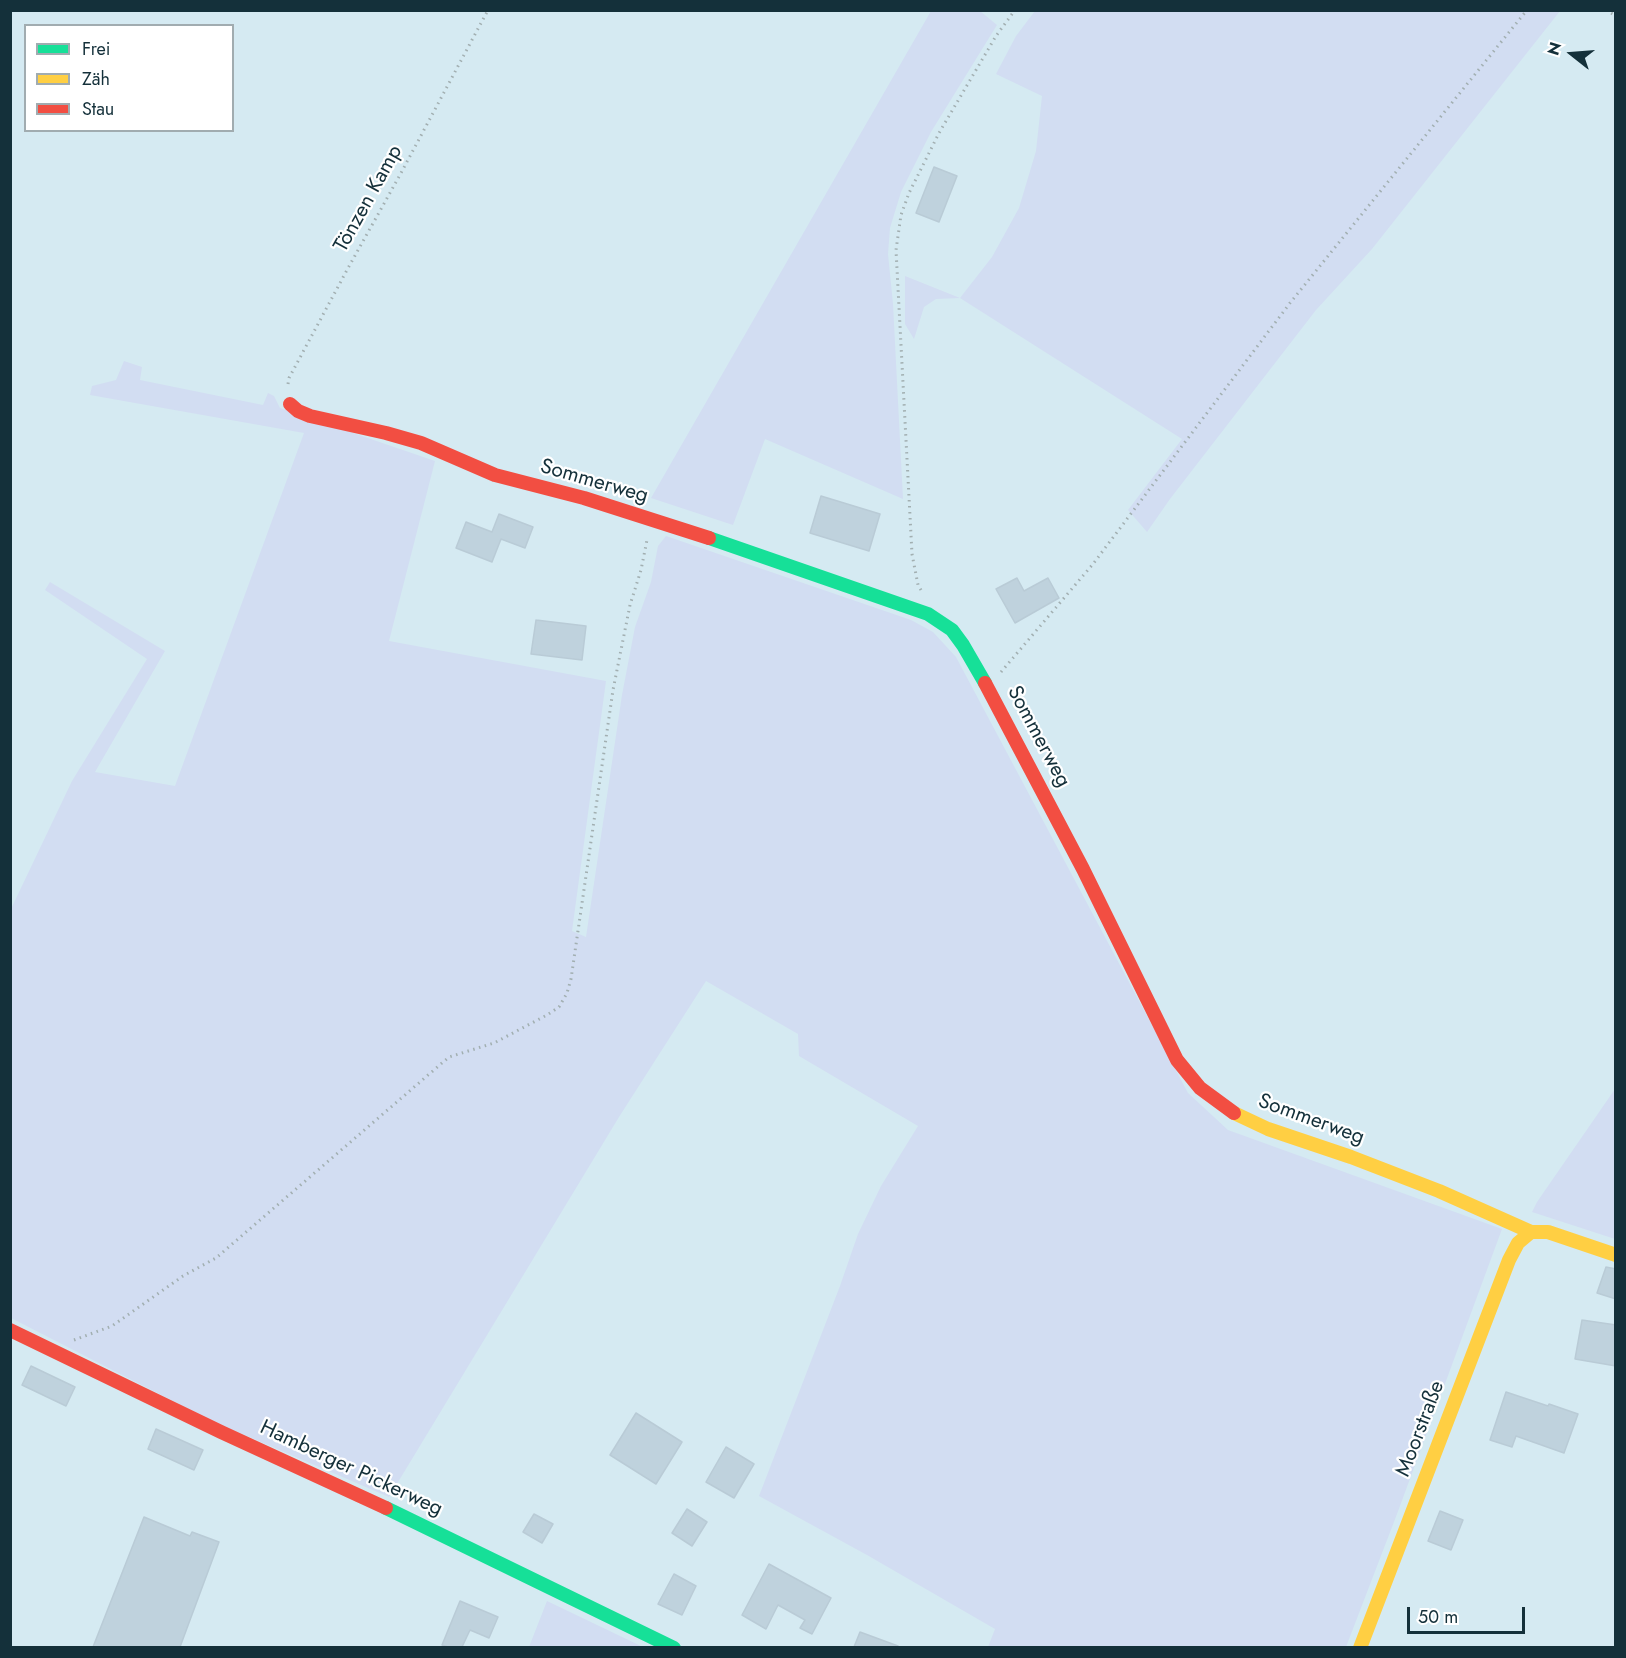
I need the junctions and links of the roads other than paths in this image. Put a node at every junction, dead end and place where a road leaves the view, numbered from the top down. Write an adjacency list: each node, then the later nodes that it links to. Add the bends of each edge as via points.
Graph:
1 (290, 404): 2 (street, Sommerweg, via 310,416 421,443 495,475 668,524 928,614 952,630 988,687 1177,1060 1200,1088 1230,1111 1268,1129 1439,1191)
2 (1531, 1232): 3 (street, Sommerweg, via 1548,1233); 6 (street, Moorstraße, via 1518,1243 1509,1260)
3 (1616, 1255)
4 (10, 1330): 5 (street, Hamberger Pickerweg)
5 (674, 1647)
6 (1360, 1647)

